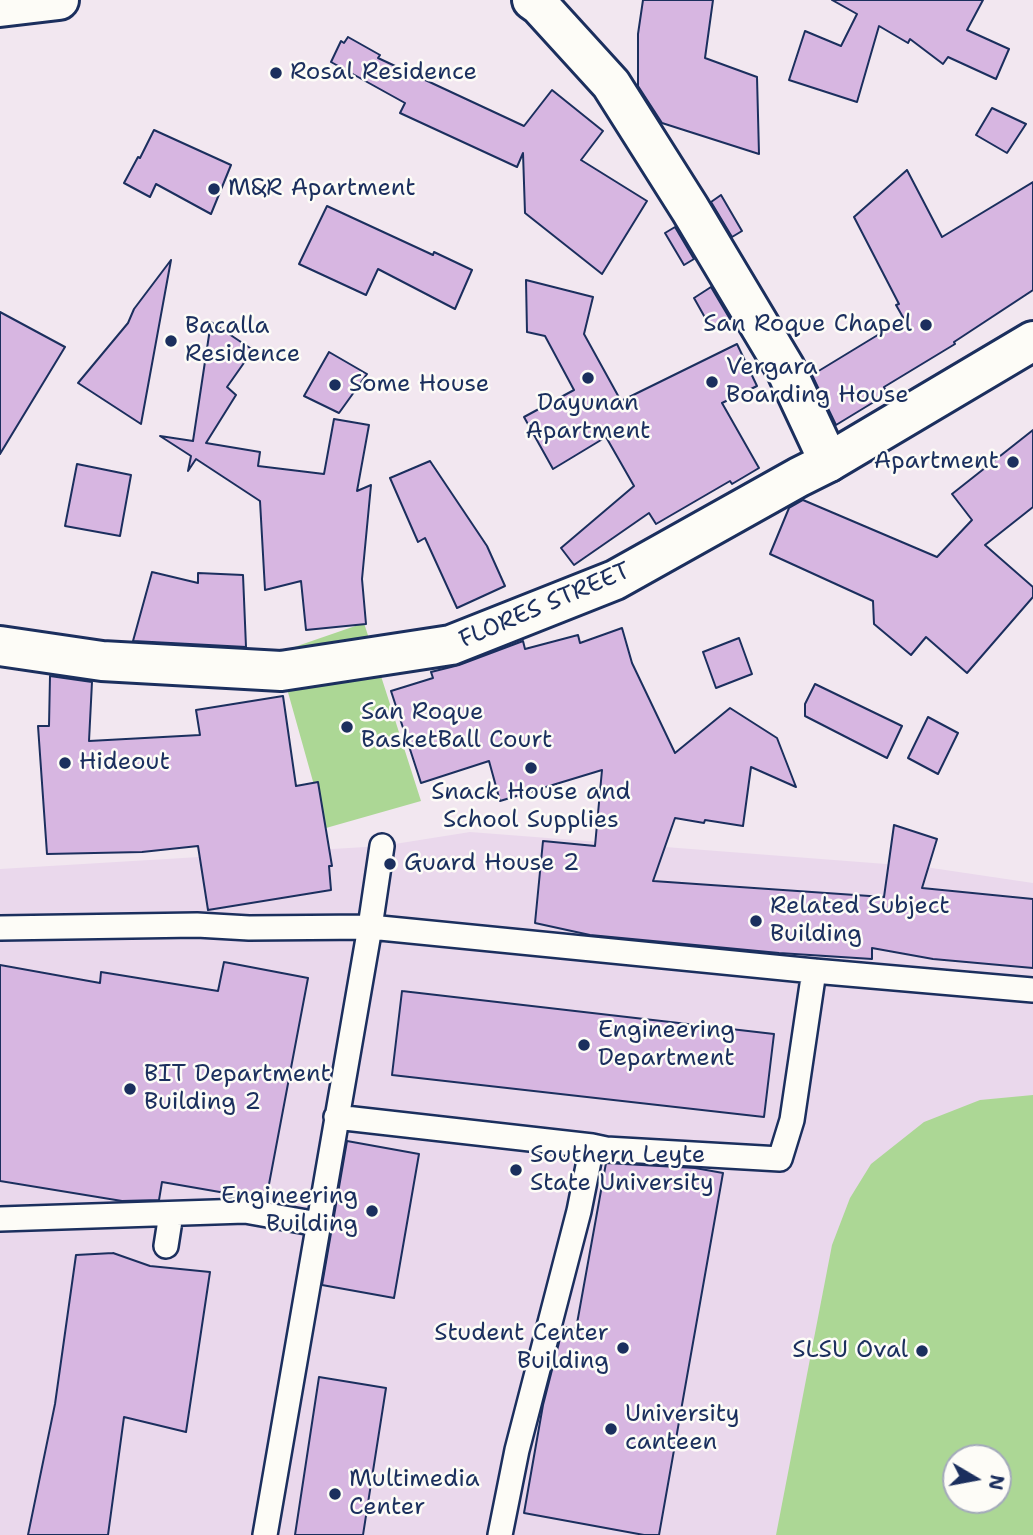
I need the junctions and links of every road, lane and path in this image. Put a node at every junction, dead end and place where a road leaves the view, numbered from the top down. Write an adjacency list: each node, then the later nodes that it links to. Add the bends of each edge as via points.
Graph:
1 (59, 0): 3 (street)
2 (532, 0): 5 (street, via 611,84 785,368)
3 (0, 7)
4 (1033, 341): 5 (street, FLORES STREET)
5 (829, 463): 6 (street, FLORES STREET, via 615,580 451,645 281,671 102,661)
6 (0, 646)
7 (382, 846): 9 (lane)
8 (0, 928): 9 (lane)
9 (370, 928): 10 (lane); 12 (lane)
10 (814, 971): 11 (lane); 13 (lane, via 792,1120 780,1159)
11 (1033, 990)
12 (336, 1117): 13 (lane); 16 (lane)
13 (592, 1146): 19 (lane)
14 (172, 1214): 15 (lane); 16 (lane, via 245,1211); 17 (lane)
15 (0, 1219)
16 (318, 1224): 18 (lane)
17 (166, 1246)
18 (265, 1535)
19 (500, 1535)

